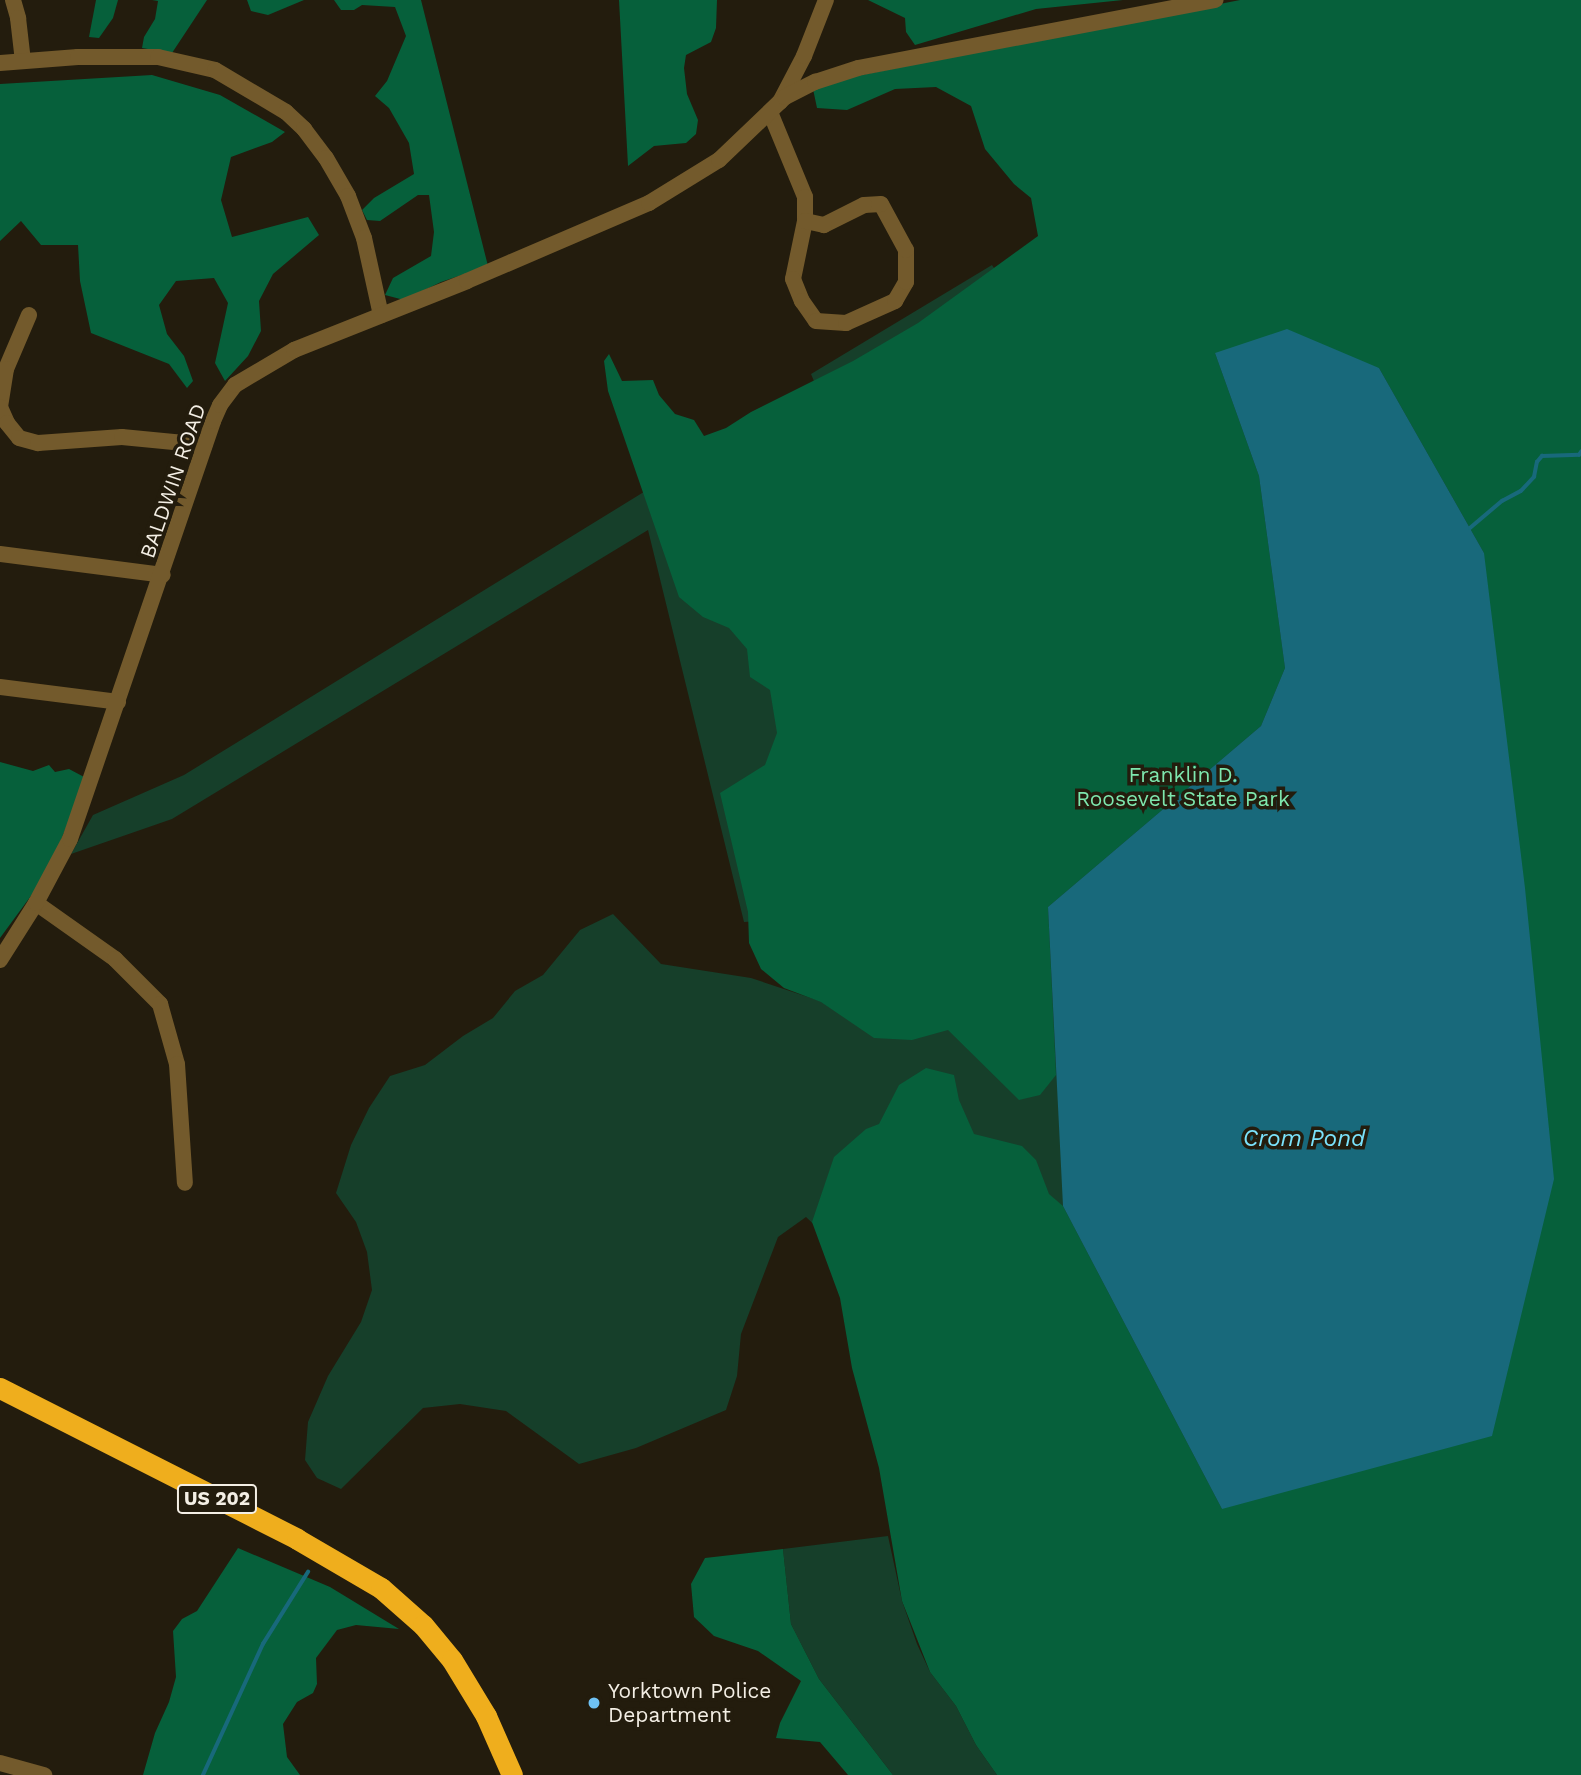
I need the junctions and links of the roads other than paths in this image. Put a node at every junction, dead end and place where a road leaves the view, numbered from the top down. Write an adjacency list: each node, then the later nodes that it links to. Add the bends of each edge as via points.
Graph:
1 (13, 0): 4 (street)
2 (826, 0): 6 (street, BALDWIN ROAD, via 804,56)
3 (1216, 0): 6 (street, via 858,68 815,82)
4 (23, 61): 5 (street); 9 (street, via 158,57 215,70 286,112 304,128 348,195 364,238)
5 (0, 64)
6 (774, 108): 7 (street, via 805,197); 9 (street, BALDWIN ROAD, via 719,160 649,203)
7 (805, 221): 7 (street, via 793,279 816,321 846,323 895,301 906,282 906,250 881,204 864,205 824,225)
8 (29, 315): 10 (street, via 6,369 0,407 6,424 19,438 38,443 122,437)
9 (380, 315): 10 (street, BALDWIN ROAD, via 294,349 235,385 220,405)
10 (205, 445): 12 (street, BALDWIN ROAD)
11 (0, 554): 12 (street)
12 (163, 575): 14 (street, BALDWIN ROAD)
13 (0, 687): 14 (street)
14 (118, 702): 15 (street, BALDWIN ROAD, via 70,839)
15 (36, 903): 16 (street, BALDWIN ROAD); 17 (street, via 115,959 160,1004 177,1064)
16 (0, 960)
17 (185, 1183)
18 (0, 1388): 21 (highway, US 202, via 297,1539 381,1588 423,1625 452,1660 486,1716)
19 (0, 1763): 20 (street)
20 (44, 1775)
21 (512, 1775)

